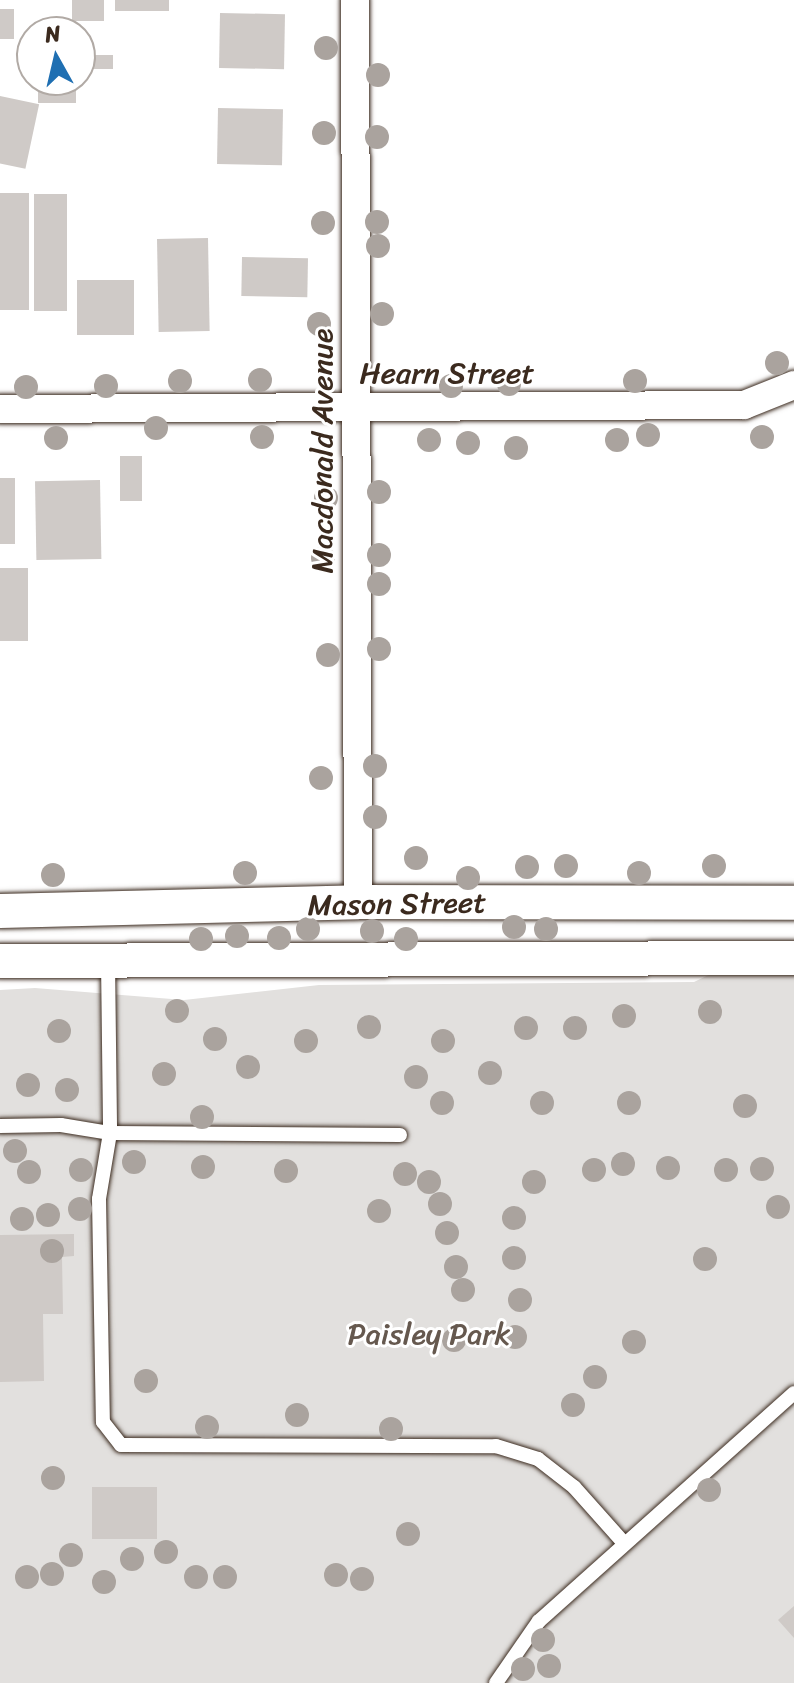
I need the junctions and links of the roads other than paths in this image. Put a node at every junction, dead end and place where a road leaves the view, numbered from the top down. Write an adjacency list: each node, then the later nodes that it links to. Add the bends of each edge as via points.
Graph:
1 (355, 0): 3 (street, Macdonald Avenue)
2 (794, 385): 3 (street, Hearn Street, via 744,405)
3 (356, 407): 4 (street, Hearn Street); 5 (street, Macdonald Avenue)
4 (0, 409)
5 (358, 902): 6 (street, Mason Street); 8 (street, Mason Street)
6 (794, 903)
7 (0, 911): 8 (street, Mason Street)
8 (106, 911): 11 (street)
9 (794, 958): 11 (street, Mason Street)
10 (0, 961): 11 (street, Mason Street)
11 (108, 961): 13 (lane)
12 (0, 1126): 13 (lane, via 61,1125)
13 (110, 1133): 14 (lane); 16 (lane, via 99,1199 103,1422 121,1445 496,1446 538,1459 574,1487)
14 (400, 1135)
15 (794, 1393): 16 (lane)
16 (623, 1542): 17 (lane, via 539,1621)
17 (496, 1683)

